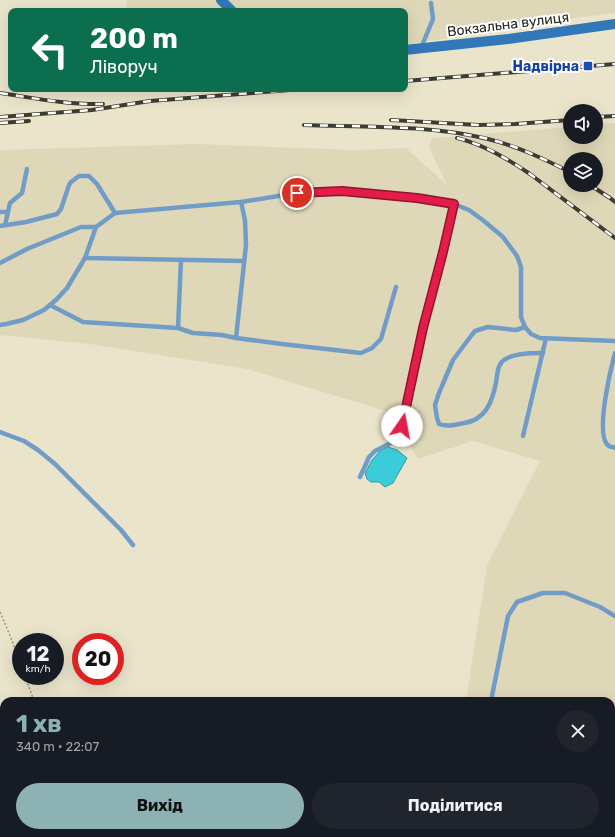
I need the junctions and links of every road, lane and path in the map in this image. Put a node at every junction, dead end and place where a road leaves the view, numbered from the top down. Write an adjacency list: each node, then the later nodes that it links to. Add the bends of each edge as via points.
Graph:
1 (221, 0): 3 (main road)
2 (431, 2): 5 (lane, via 433,19)
3 (229, 8)
4 (615, 24): 5 (main road, Вокзальна вулиця)
5 (421, 48): 6 (main road, Вокзальна вулиця)
6 (408, 50)
7 (27, 169): 11 (lane, via 22,193 10,203)
8 (242, 202): 9 (lane, via 297,193 342,191); 12 (lane); 17 (lane, via 246,245)
9 (454, 204): 22 (lane, via 469,210 503,236 517,256 521,267 521,317); 32 (lane, via 402,426 393,442 368,457)
10 (0, 212): 11 (lane)
11 (8, 212): 13 (lane)
12 (114, 213): 13 (lane, via 97,184 89,176 79,176 69,185 57,214); 14 (lane)
13 (2, 226)
14 (96, 227): 15 (lane); 18 (lane, via 81,226)
15 (85, 258): 16 (lane); 20 (lane, via 68,288)
16 (181, 260): 17 (lane); 23 (lane)
17 (244, 261): 24 (lane)
18 (0, 263)
19 (396, 287): 24 (lane, via 381,339 372,348 361,353)
20 (50, 305): 21 (lane, via 23,320); 23 (lane, via 83,322)
21 (0, 325)
22 (525, 327): 25 (lane, via 531,334); 27 (lane, via 516,330 488,327 475,331 470,336 453,360 439,393 435,405 439,424 444,426 479,419 494,394 502,362 522,354)
23 (178, 328): 24 (lane, via 193,333)
24 (236, 338)
25 (546, 338): 26 (lane); 27 (lane)
26 (615, 341)
27 (543, 353): 30 (lane)
28 (615, 353): 31 (lane, via 604,404 603,427 606,443)
29 (0, 432): 33 (lane, via 24,441 55,464)
30 (523, 436)
31 (615, 448)
32 (360, 477)
33 (133, 545)
34 (0, 612): 36 (path)
35 (615, 616): 39 (lane, via 565,592 543,593 517,602 508,616)
36 (12, 642)
37 (28, 685): 38 (path)
38 (33, 697)
39 (492, 697)

